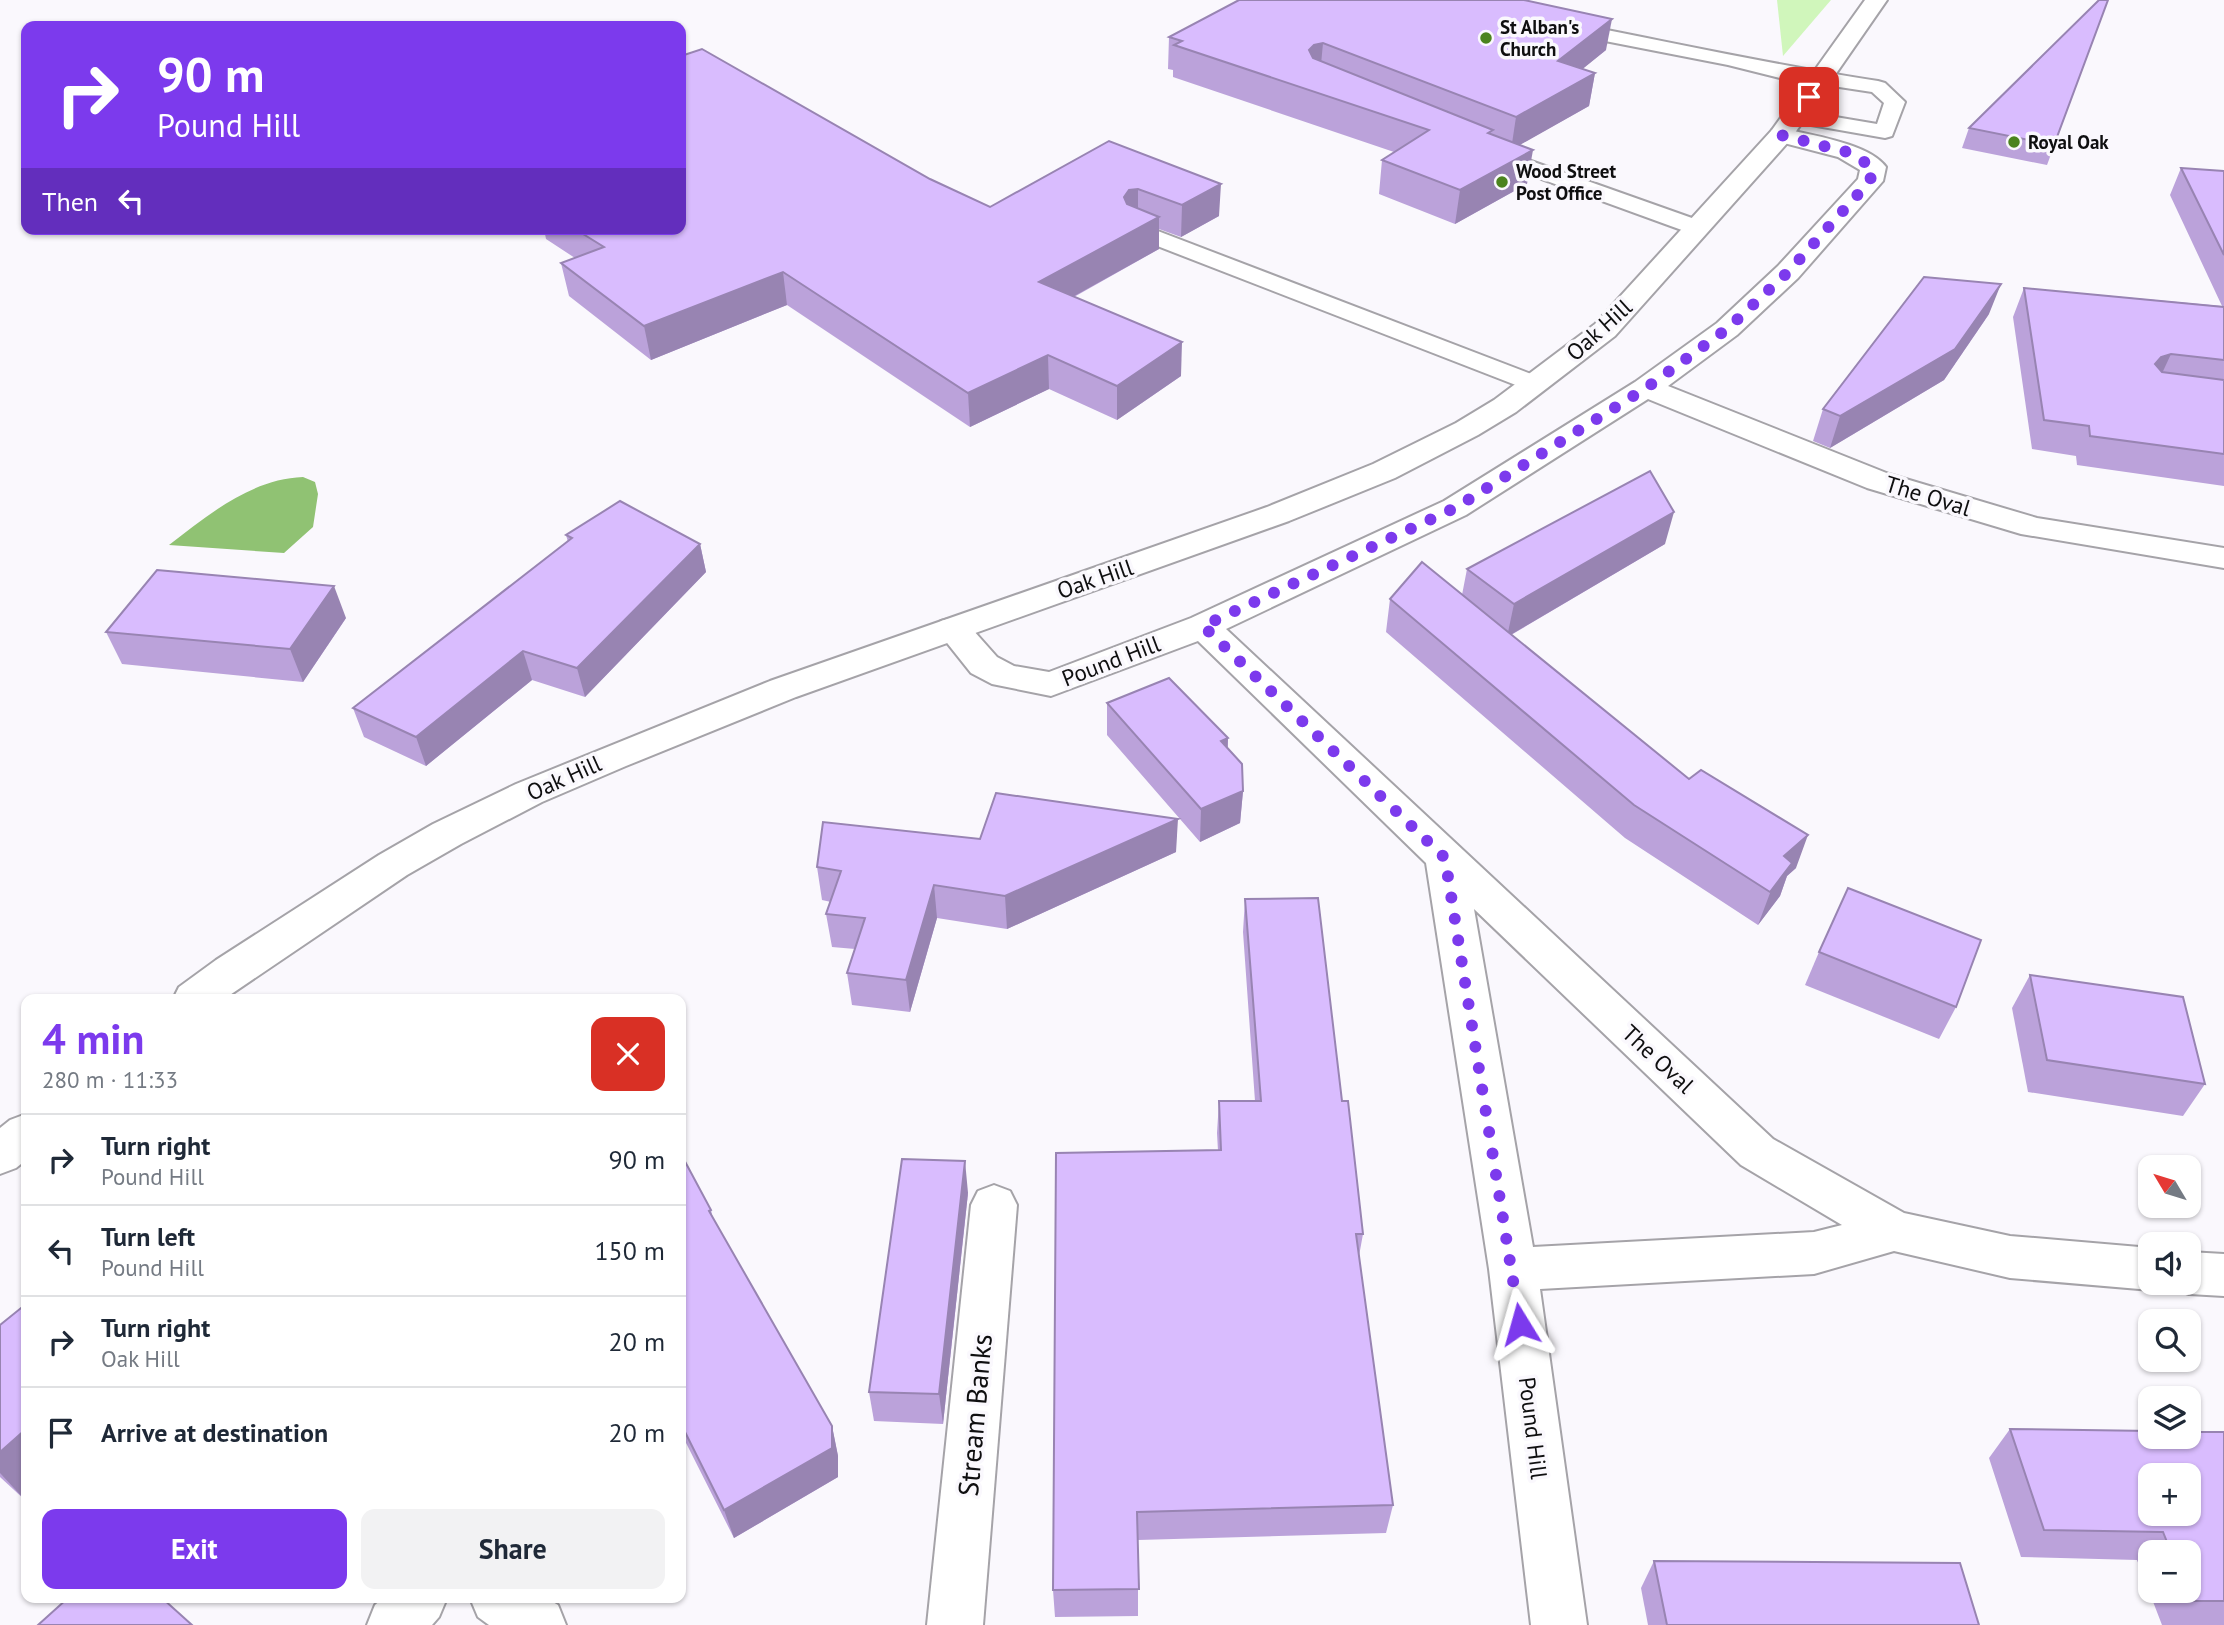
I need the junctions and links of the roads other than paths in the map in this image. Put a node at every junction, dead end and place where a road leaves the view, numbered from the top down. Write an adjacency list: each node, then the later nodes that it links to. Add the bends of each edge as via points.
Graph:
1 (1876, 0): 3 (street, Oak Hill)
2 (1548, 25): 3 (lane)
3 (1824, 77): 4 (street, Oak Hill); 4 (lane, via 1878,87 1895,102 1885,132)
4 (1787, 126): 6 (street, Oak Hill); 9 (street, Pound Hill, via 1873,167 1870,181 1788,272 1727,329)
5 (1470, 146): 6 (lane)
6 (1698, 229): 8 (street, Oak Hill, via 1605,330)
7 (1137, 230): 8 (lane)
8 (1535, 384): 12 (street, Oak Hill, via 1466,429 1384,471 1278,514)
9 (1646, 388): 10 (street, The Oval, via 1891,485 2033,527); 11 (street, Pound Hill, via 1455,508)
10 (2224, 558)
11 (1203, 626): 12 (street, Pound Hill, via 1051,684 1005,676 984,665); 13 (street)
12 (953, 629): 14 (street, Oak Hill, via 771,693 482,816 393,864)
13 (1445, 858): 18 (street, The Oval, via 1757,1152); 20 (street, Pound Hill)
14 (201, 994)
15 (21, 1137): 16 (street)
16 (0, 1155)
17 (995, 1205): 27 (street, Stream Banks)
18 (1894, 1231): 19 (street, The Oval, via 2010,1257); 20 (street, The Oval, via 1814,1253)
19 (2138, 1268)
20 (1513, 1269): 28 (street, Pound Hill)
21 (2201, 1274): 22 (street)
22 (2224, 1275)
23 (415, 1603): 25 (street)
24 (505, 1603): 26 (street)
25 (395, 1625)
26 (538, 1625)
27 (955, 1625)
28 (1559, 1625)

